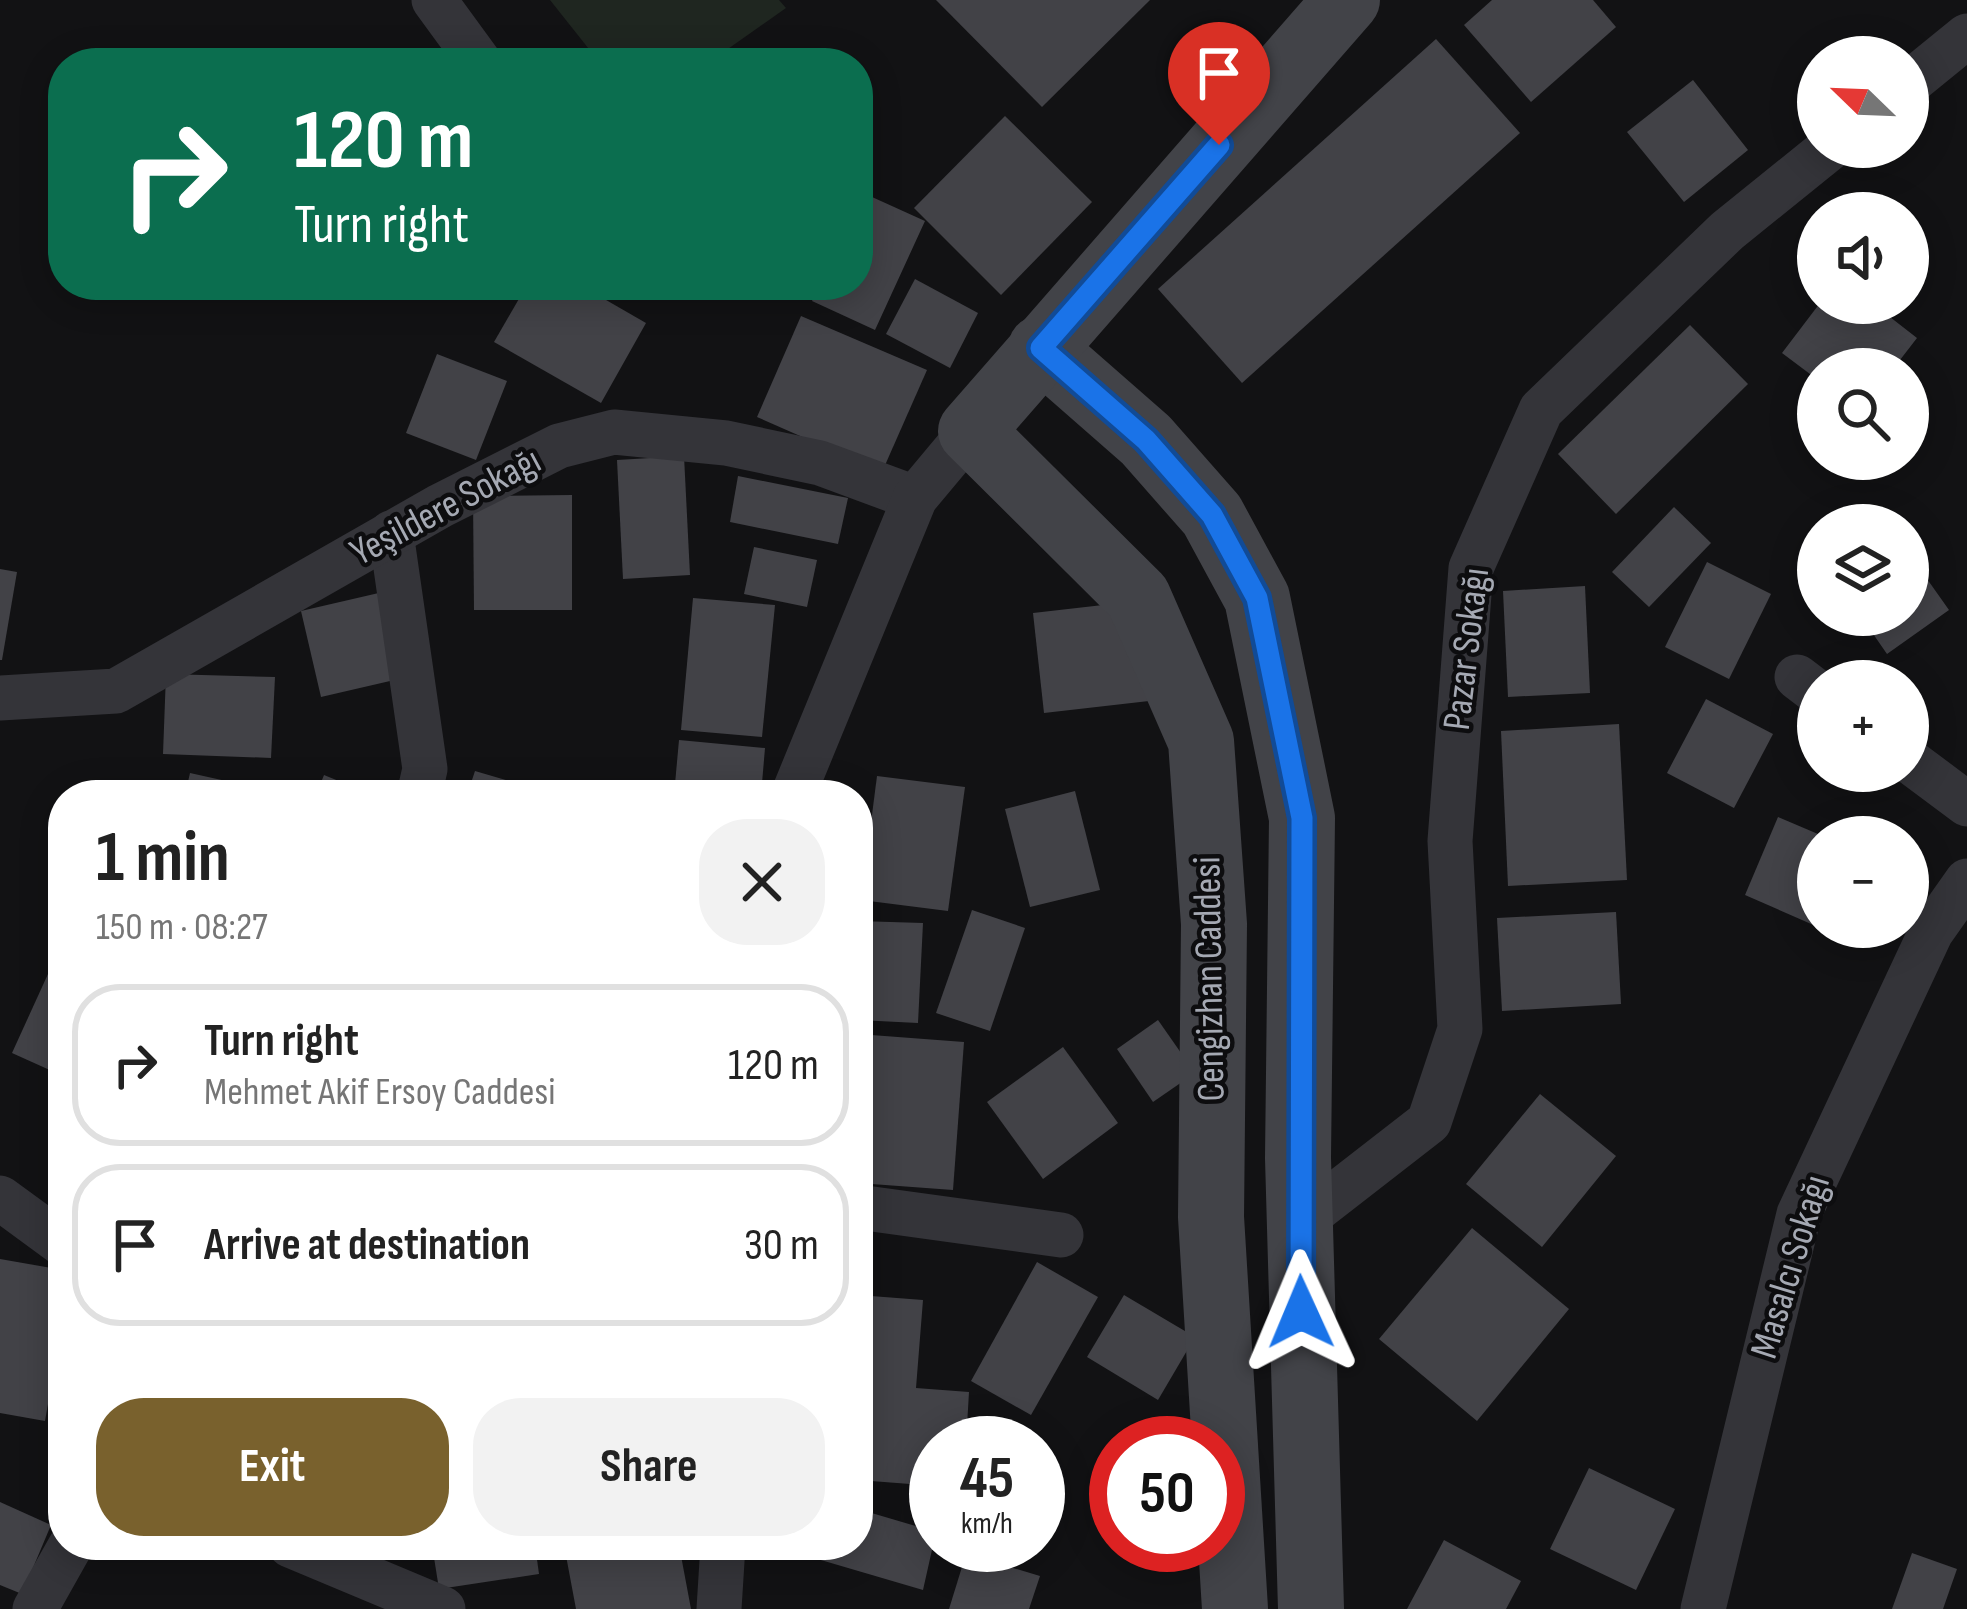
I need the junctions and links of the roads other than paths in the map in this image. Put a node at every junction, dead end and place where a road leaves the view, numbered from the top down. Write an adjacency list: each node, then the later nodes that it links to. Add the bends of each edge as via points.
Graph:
1 (434, 0): 4 (street)
2 (1325, 14): 7 (main road)
3 (1967, 36): 5 (street)
4 (469, 48)
5 (1929, 67)
6 (1805, 168): 19 (street, Pazar Sokağı, via 1727,231 1541,410 1471,568 1450,842 1460,1029 1430,1122)
7 (1041, 348): 8 (main road); 19 (main road, via 1146,440 1212,515 1257,598 1302,818)
8 (970, 431): 9 (street); 28 (main road, Cengizhan Caddesi, via 1138,597 1201,741 1214,924 1211,1217)
9 (915, 498): 10 (street, Yeşildere Sokağı, via 820,463 727,442 614,432 559,446); 14 (street)
10 (391, 533): 11 (street, Yeşildere Sokağı, via 116,691); 13 (street)
11 (0, 698)
12 (1929, 776): 15 (street)
13 (422, 780)
14 (799, 780)
15 (1967, 804)
16 (1967, 881): 30 (street, Masalcı Sokağı, via 1931,932 1799,1214)
17 (0, 1198): 20 (street)
18 (873, 1209): 21 (street)
19 (1299, 1222): 29 (main road)
20 (48, 1233)
21 (1061, 1235)
22 (63, 1560): 25 (street)
23 (326, 1560): 26 (street)
24 (722, 1560): 27 (street)
25 (35, 1609)
26 (443, 1609)
27 (719, 1609)
28 (1234, 1609)
29 (1311, 1609)
30 (1703, 1609)

